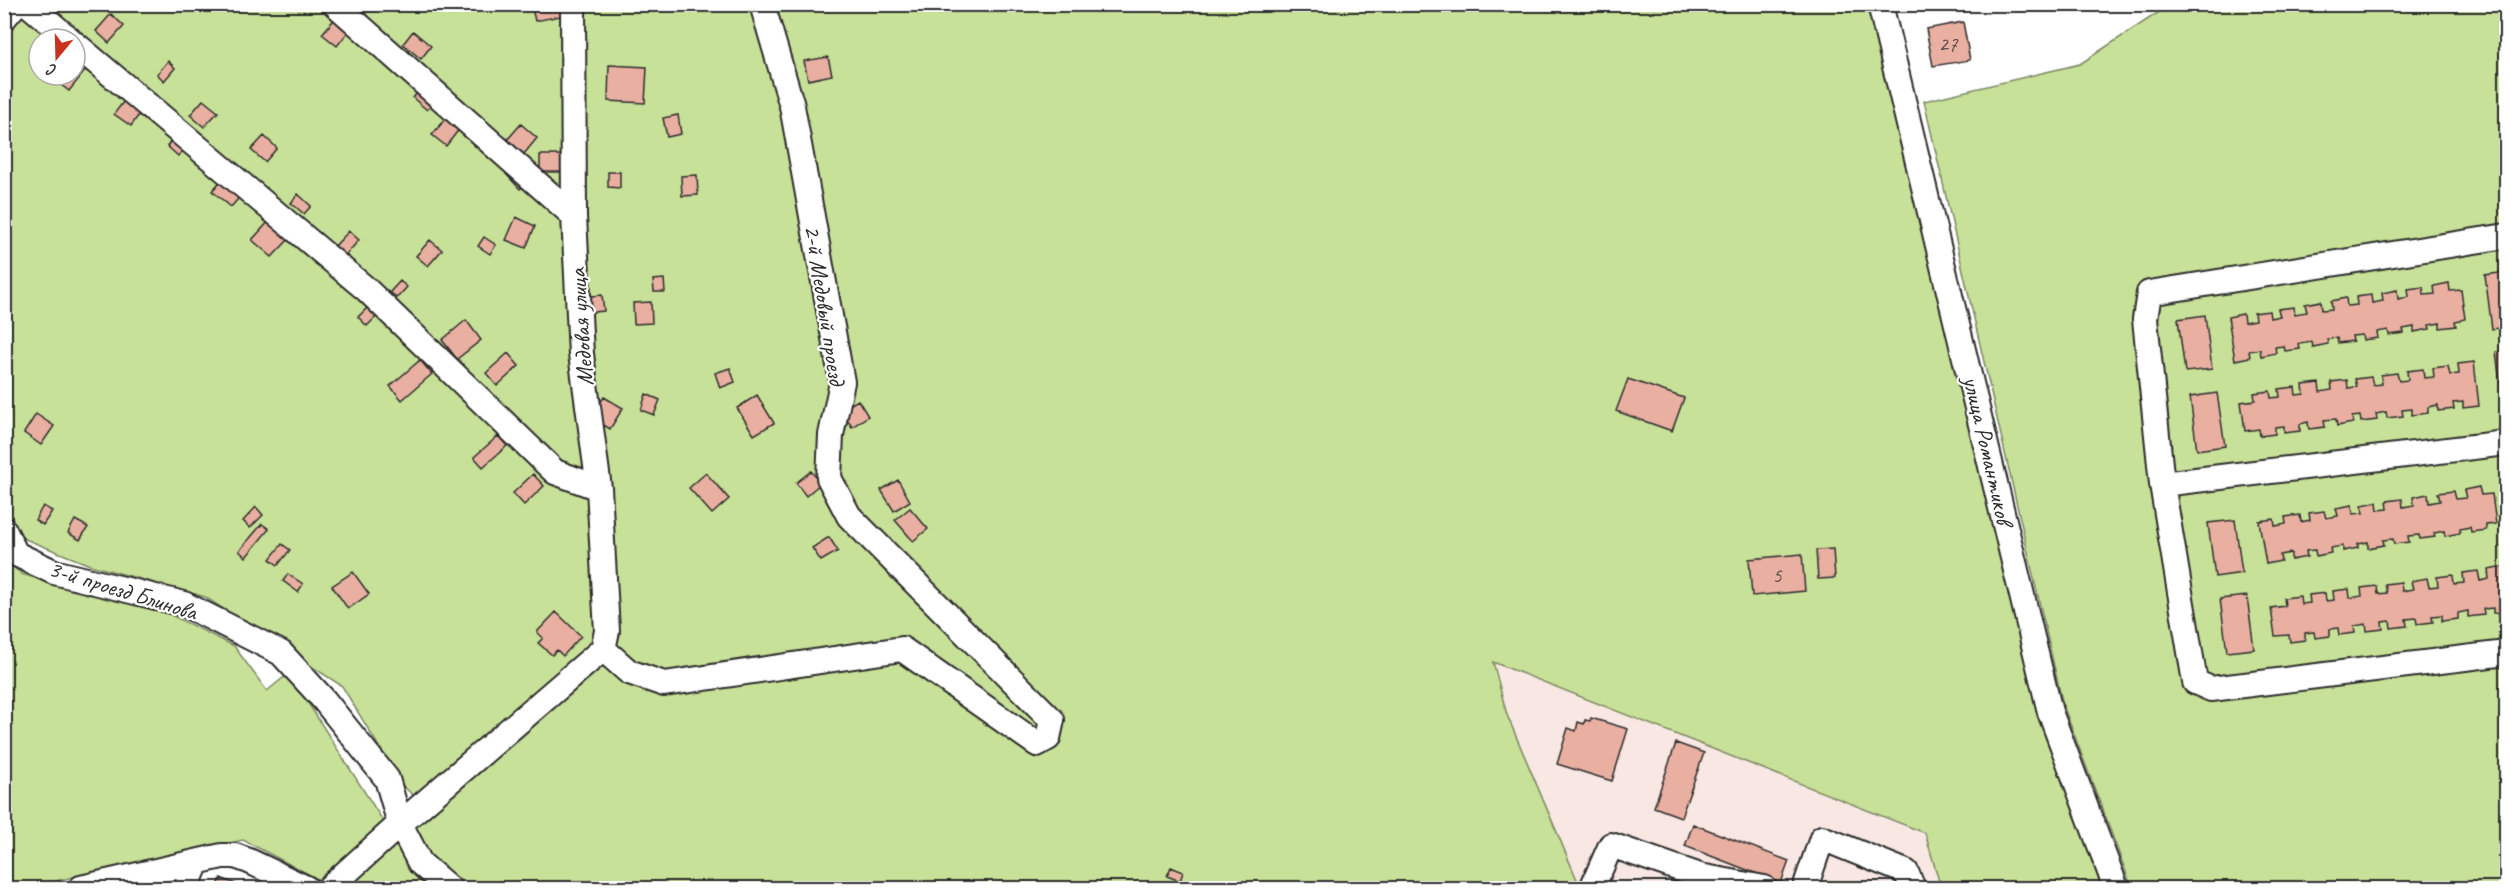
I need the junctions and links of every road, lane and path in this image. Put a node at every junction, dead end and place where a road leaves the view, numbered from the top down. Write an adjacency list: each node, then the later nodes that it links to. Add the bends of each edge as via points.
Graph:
1 (16, 4): 7 (street)
2 (28, 4): 8 (street)
3 (335, 4): 10 (street)
4 (573, 4): 10 (street, Медовая улица)
5 (762, 4): 17 (street, 2-й Медовый проезд, via 792,106 842,382 831,435 830,478 849,516 1052,720 1048,738 1037,744 902,649 664,684 628,672)
6 (1880, 4): 32 (street, улица Романтиков, via 2050,712)
7 (4, 18)
8 (55, 27)
9 (87, 54): 14 (street, via 366,289 555,472)
10 (574, 216): 14 (street, Медовая улица, via 581,354)
11 (2506, 236): 13 (street, via 2149,293 2145,319)
12 (2506, 443): 13 (street)
13 (2162, 484): 18 (street, via 2194,682 2211,689)
14 (598, 488): 17 (street, Медовая улица, via 607,631)
15 (4, 530): 16 (street, 3-й проезд Блинова)
16 (10, 557): 19 (street, 3-й проезд Блинова, via 54,572 184,604 281,653 387,779)
17 (603, 649): 19 (street)
18 (2506, 653)
19 (400, 824): 26 (street); 27 (street, 3-й проезд Блинова, via 420,863)
20 (196, 862): 21 (street, via 235,856); 23 (street); 24 (street)
21 (278, 882): 25 (street)
22 (1712, 883): 28 (street, via 1611,845); 29 (street)
23 (81, 888)
24 (186, 888)
25 (306, 888)
26 (329, 888)
27 (449, 888)
28 (1592, 888)
29 (1764, 888)
30 (1805, 888): 31 (street, via 1822,838 1906,872)
31 (1912, 888)
32 (2116, 888)

